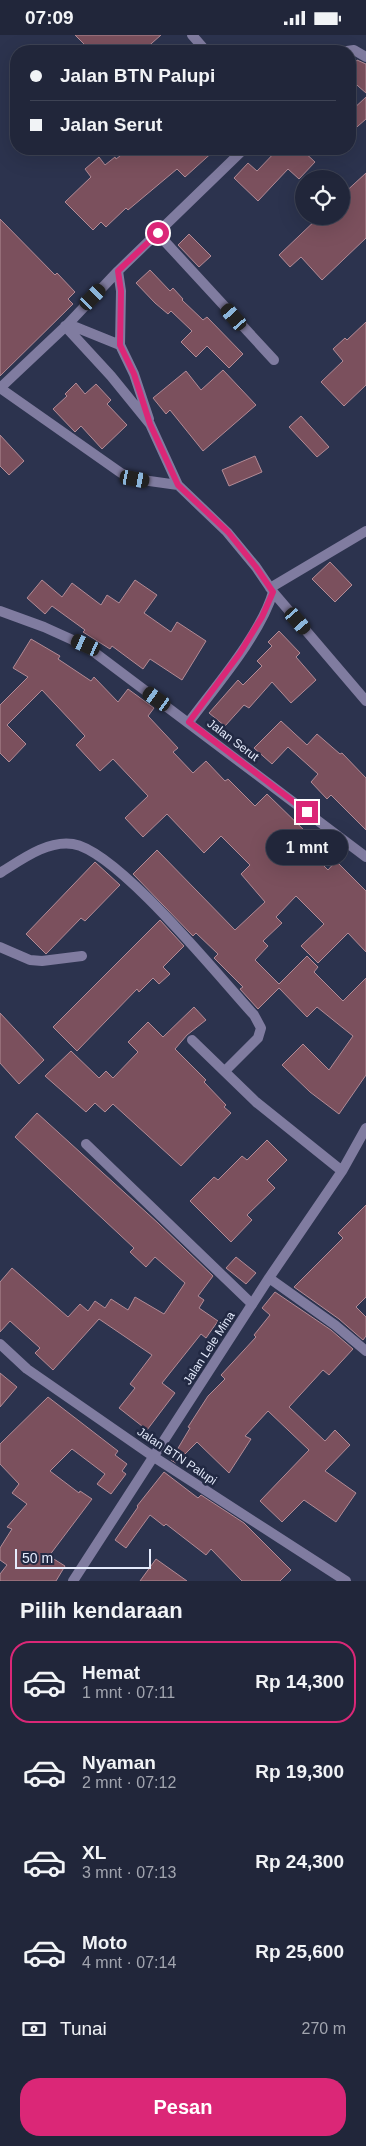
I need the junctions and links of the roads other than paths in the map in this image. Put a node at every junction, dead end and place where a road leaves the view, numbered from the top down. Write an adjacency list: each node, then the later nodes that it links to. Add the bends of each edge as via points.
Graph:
1 (192, 35): 2 (street)
2 (201, 45)
3 (238, 155): 4 (street)
4 (158, 233): 5 (street); 8 (street)
5 (118, 271): 6 (street); 7 (street)
6 (66, 325): 7 (street); 9 (street); 10 (street)
7 (120, 345): 10 (street, via 134,374)
8 (274, 360)
9 (0, 388): 11 (street, via 121,473 135,479)
10 (150, 424): 11 (street)
11 (178, 485): 13 (street, via 228,532)
12 (366, 531): 13 (street)
13 (272, 590): 15 (street); 16 (street, via 262,617 240,653)
14 (0, 611): 16 (street, Jalan Serut, via 86,645)
15 (366, 701)
16 (189, 722): 17 (street, Jalan Serut)
17 (366, 857)
18 (0, 873): 22 (street, via 43,847 72,844 92,851 131,881 254,1015 261,1028 258,1038)
19 (0, 947): 20 (street, via 30,960)
20 (82, 956)
21 (192, 1040): 22 (street)
22 (225, 1071): 25 (street, via 256,1102)
23 (366, 1129): 25 (street, Jalan Lele Mina)
24 (86, 1144): 27 (street)
25 (342, 1171): 26 (street, Jalan Lele Mina)
26 (269, 1278): 27 (street, Jalan Lele Mina); 29 (street)
27 (252, 1304): 30 (street, Jalan Lele Mina)
28 (0, 1344): 30 (street, Jalan BTN Palupi, via 28,1369)
29 (366, 1351)
30 (154, 1457): 31 (street, Jalan Lele Mina); 32 (street, Jalan BTN Palupi)
31 (73, 1581)
32 (346, 1581)

